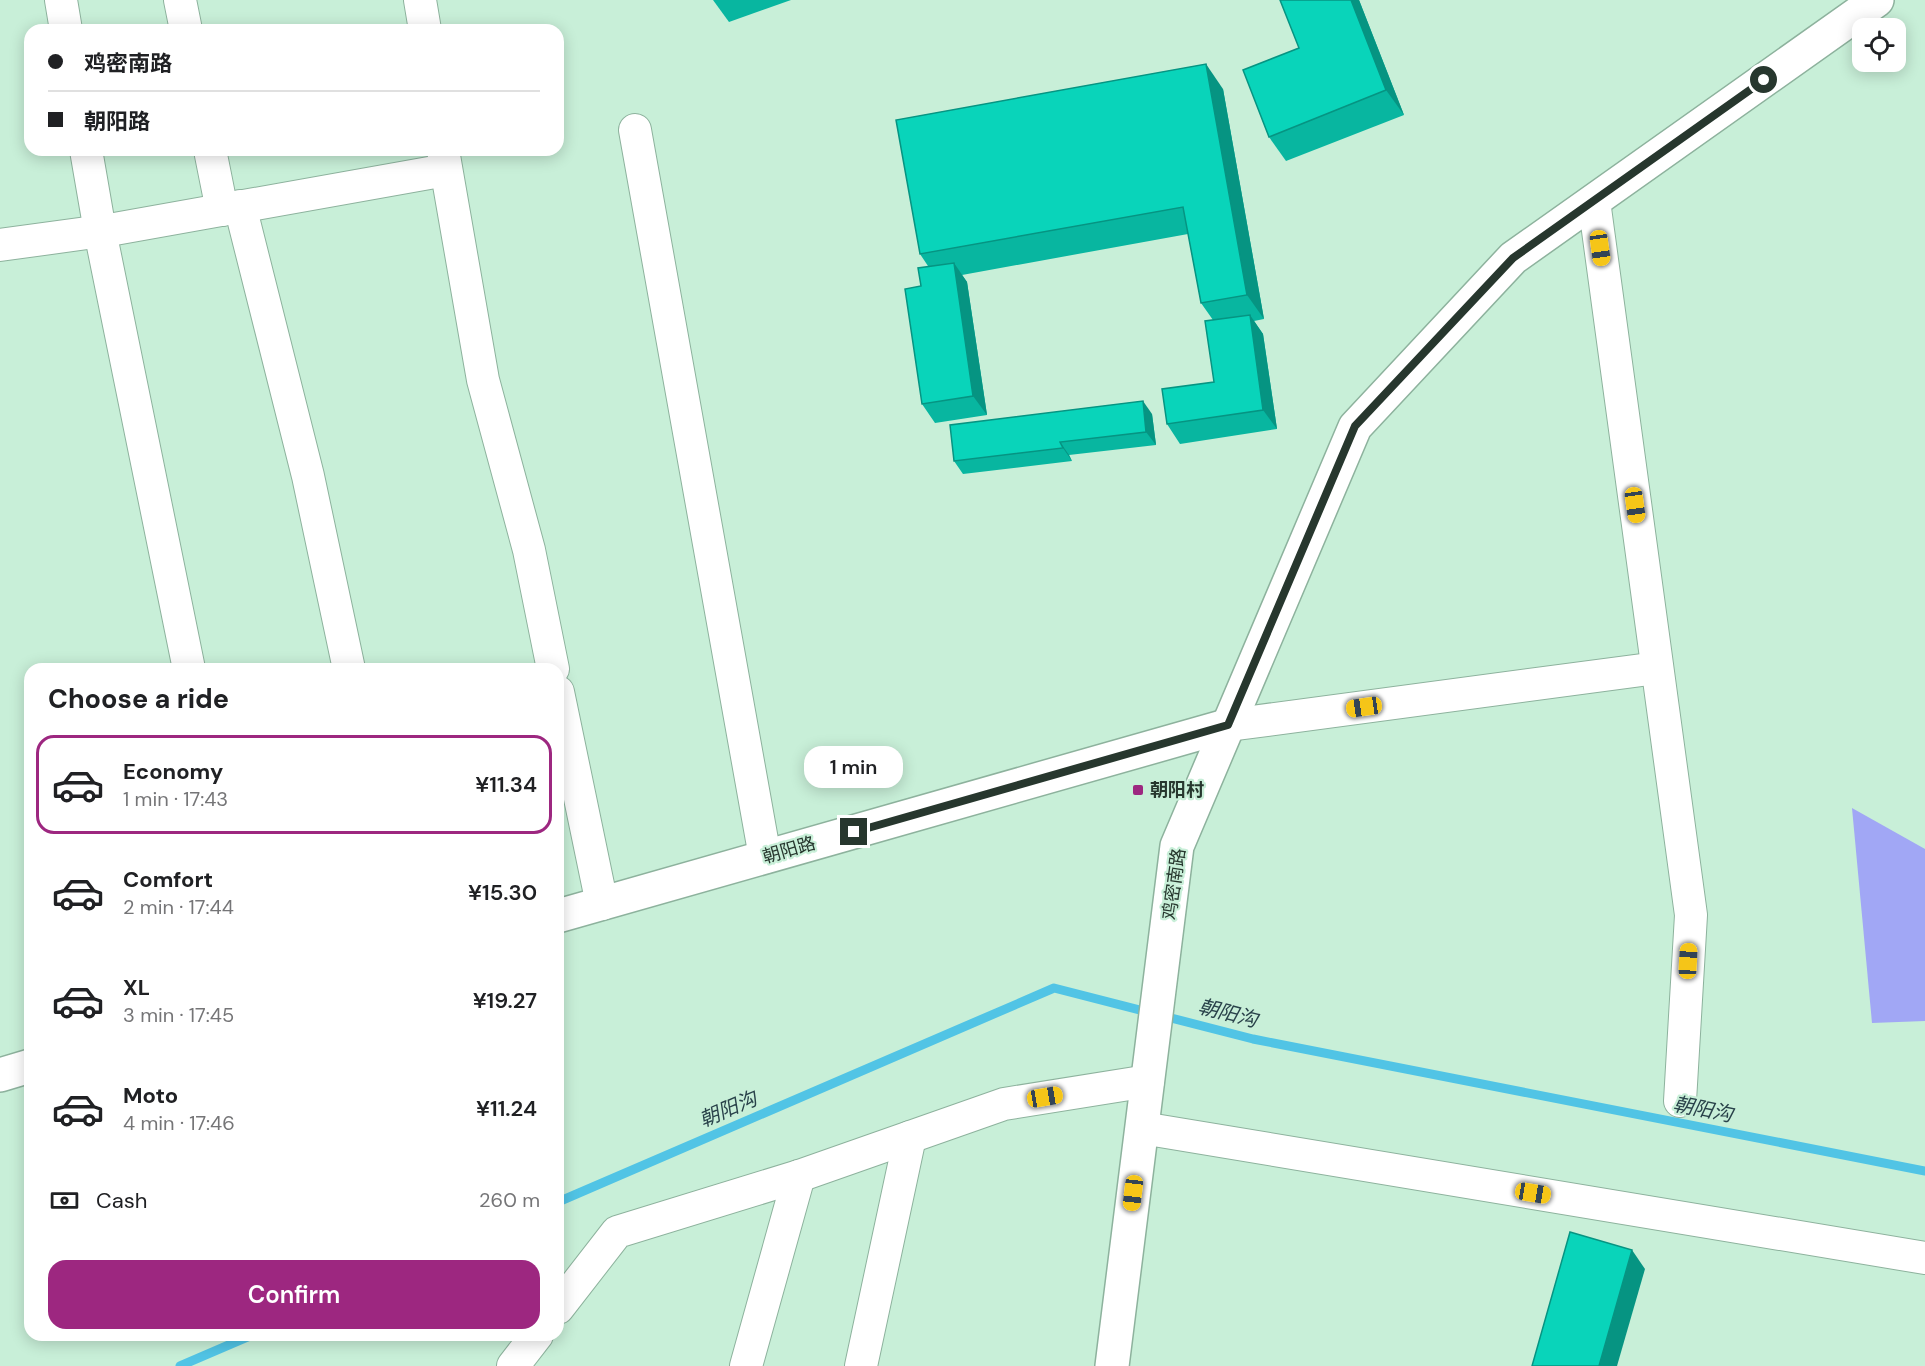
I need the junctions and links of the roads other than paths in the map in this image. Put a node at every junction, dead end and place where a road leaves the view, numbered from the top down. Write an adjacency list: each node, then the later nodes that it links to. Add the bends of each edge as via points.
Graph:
1 (61, 0): 5 (street)
2 (180, 0): 6 (street)
3 (420, 0): 7 (street)
4 (1878, 0): 12 (main road, 鸡密南路)
5 (65, 24)
6 (185, 24)
7 (424, 24)
8 (635, 130): 22 (street)
9 (87, 156): 14 (street)
10 (212, 156): 13 (street)
11 (445, 160): 13 (street); 18 (street, via 483,380 529,550)
12 (1594, 201): 19 (street); 21 (main road, 鸡密南路, via 1513,258 1355,426)
13 (231, 208): 14 (street); 17 (street, via 308,476)
14 (100, 231): 15 (street); 16 (street)
15 (0, 245)
16 (188, 663)
17 (348, 663)
18 (552, 663)
19 (1657, 668): 21 (street); 28 (street, via 1691,915)
20 (564, 721): 23 (street)
21 (1228, 725): 22 (main road, 朝阳路); 27 (main road, 鸡密南路, via 1178,846)
22 (765, 857): 23 (main road, 朝阳路)
23 (602, 904): 24 (main road, 朝阳路)
24 (564, 914)
25 (24, 1068): 26 (main road)
26 (0, 1075)
27 (1148, 1081): 29 (main road, 鸡密南路); 30 (street, via 1004,1104)
28 (1680, 1101)
29 (1142, 1128): 32 (street); 38 (main road, 鸡密南路)
30 (910, 1137): 31 (street); 37 (street)
31 (799, 1176): 33 (street, via 616,1232); 36 (street)
32 (1925, 1258)
33 (564, 1300)
34 (532, 1341): 35 (street)
35 (513, 1366)
36 (746, 1366)
37 (861, 1366)
38 (1112, 1366)

